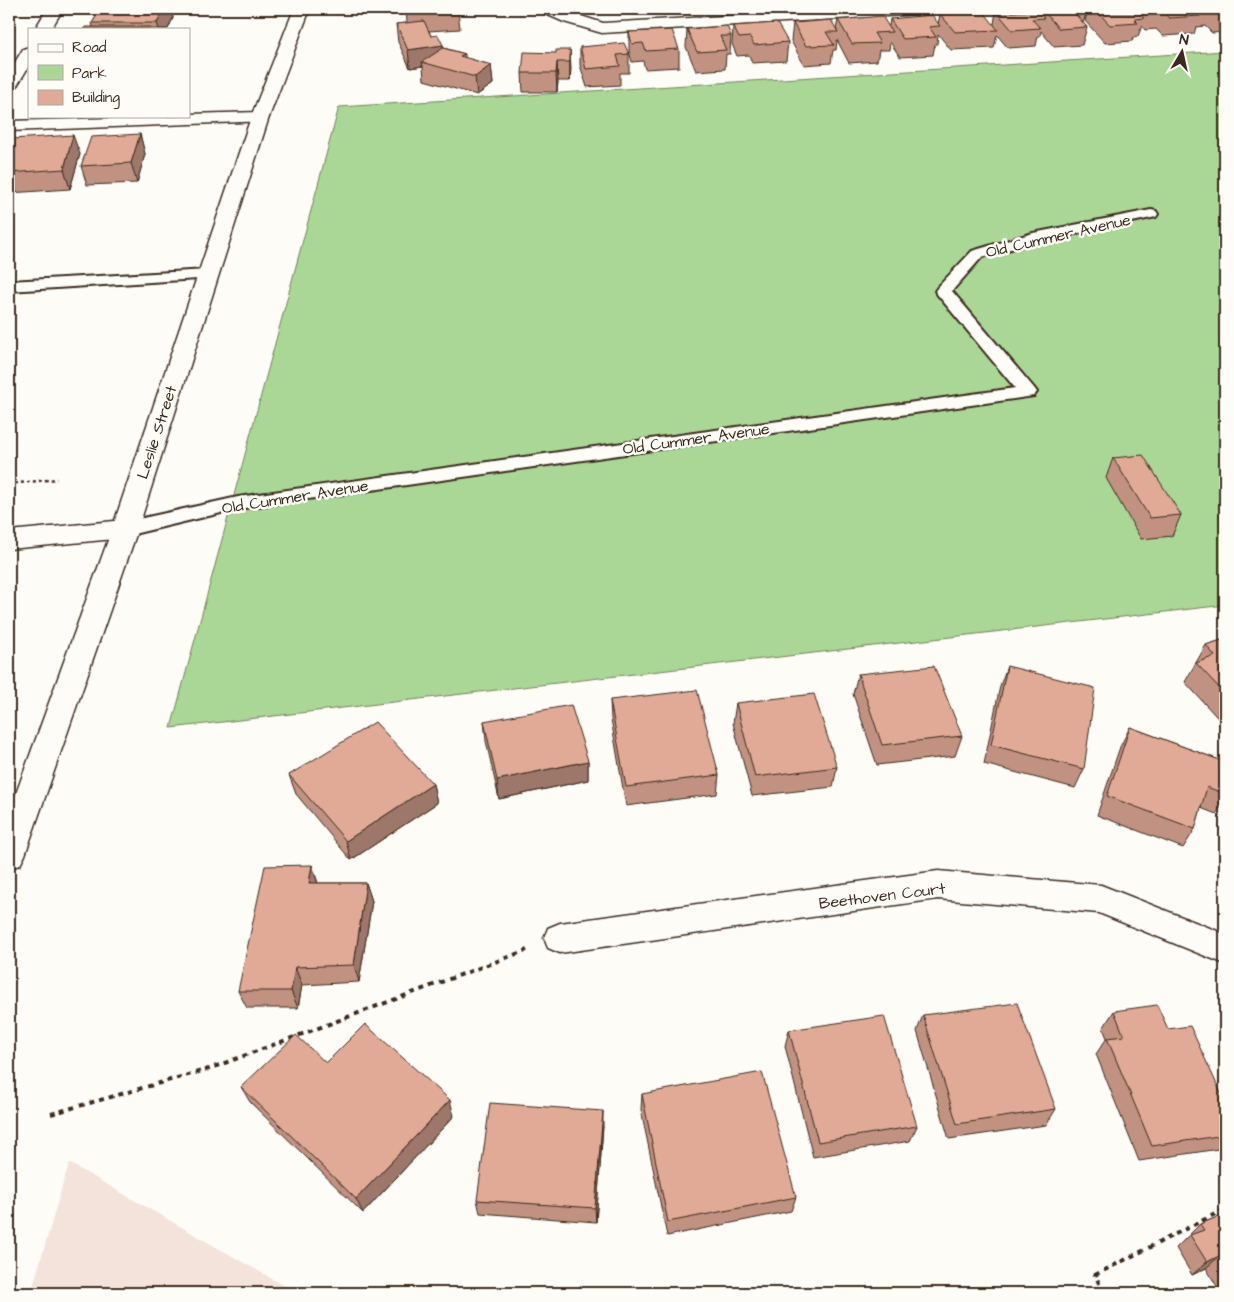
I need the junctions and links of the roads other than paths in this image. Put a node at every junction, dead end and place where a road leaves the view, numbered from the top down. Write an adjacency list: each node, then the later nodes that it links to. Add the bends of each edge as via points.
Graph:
1 (56, 9): 5 (street)
2 (302, 9): 8 (street, Leslie Street)
3 (546, 9): 4 (street, via 602,28)
4 (920, 9)
5 (44, 28)
6 (28, 54): 7 (street)
7 (9, 84)
8 (260, 117): 9 (street); 11 (street, Leslie Street)
9 (9, 126)
10 (1151, 214): 13 (lane, Old Cummer Avenue, via 1033,238 977,254 943,291 1028,392 238,503)
11 (208, 275): 12 (lane); 13 (street, Leslie Street)
12 (9, 286)
13 (125, 529): 14 (street, Old Cummer Avenue); 15 (street, Leslie Street)
14 (9, 540)
15 (9, 855)
16 (560, 938): 17 (street, Beethoven Court, via 938,885 1101,899)
17 (1225, 949)

